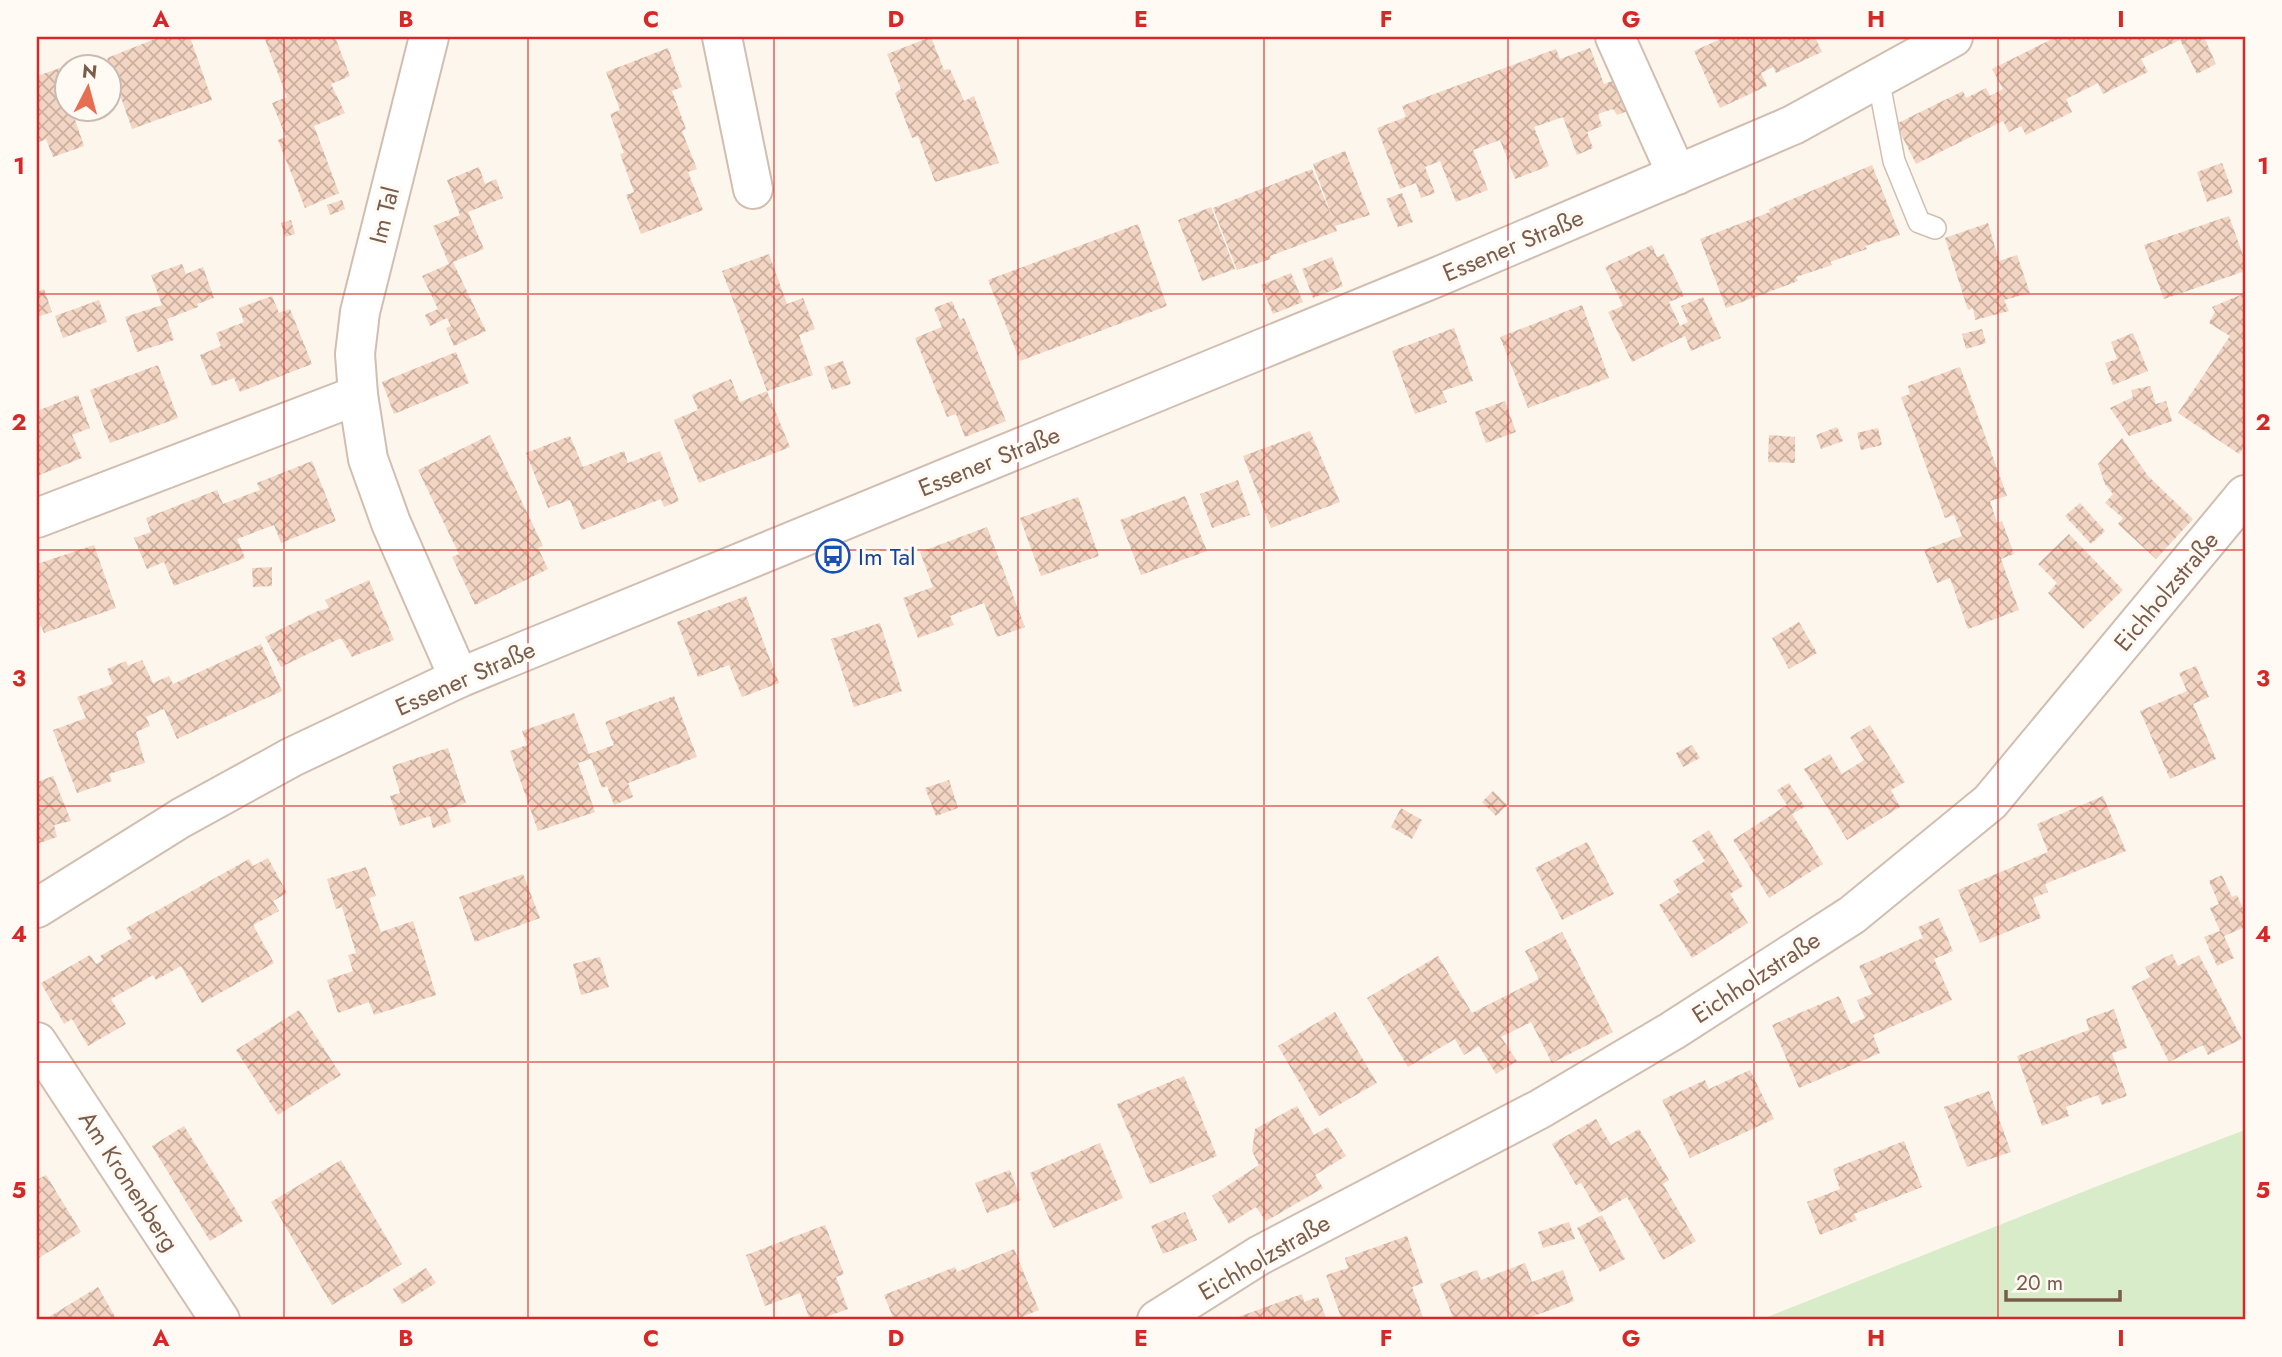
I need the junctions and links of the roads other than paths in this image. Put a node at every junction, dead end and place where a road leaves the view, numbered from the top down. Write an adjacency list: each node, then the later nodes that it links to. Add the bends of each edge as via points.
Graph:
1 (429, 37): 9 (street, Im Tal, via 360,312 355,354)
2 (722, 37): 7 (street)
3 (1615, 37): 6 (street)
4 (1953, 37): 5 (street, Essener Straße)
5 (1878, 78): 6 (street, Essener Straße, via 1793,125); 8 (lane, via 1894,161 1919,222)
6 (1676, 175): 12 (street, Essener Straße)
7 (753, 189)
8 (1935, 228)
9 (358, 395): 11 (street); 12 (street, Im Tal, via 368,459)
10 (2245, 495): 16 (street, Eichholzstraße, via 1990,802 1852,915 1540,1109 1260,1255)
11 (37, 518)
12 (459, 678): 13 (street, Essener Straße, via 292,757 181,818)
13 (37, 908)
14 (37, 1042): 15 (street, Am Kronenberg)
15 (220, 1320)
16 (1157, 1320)

